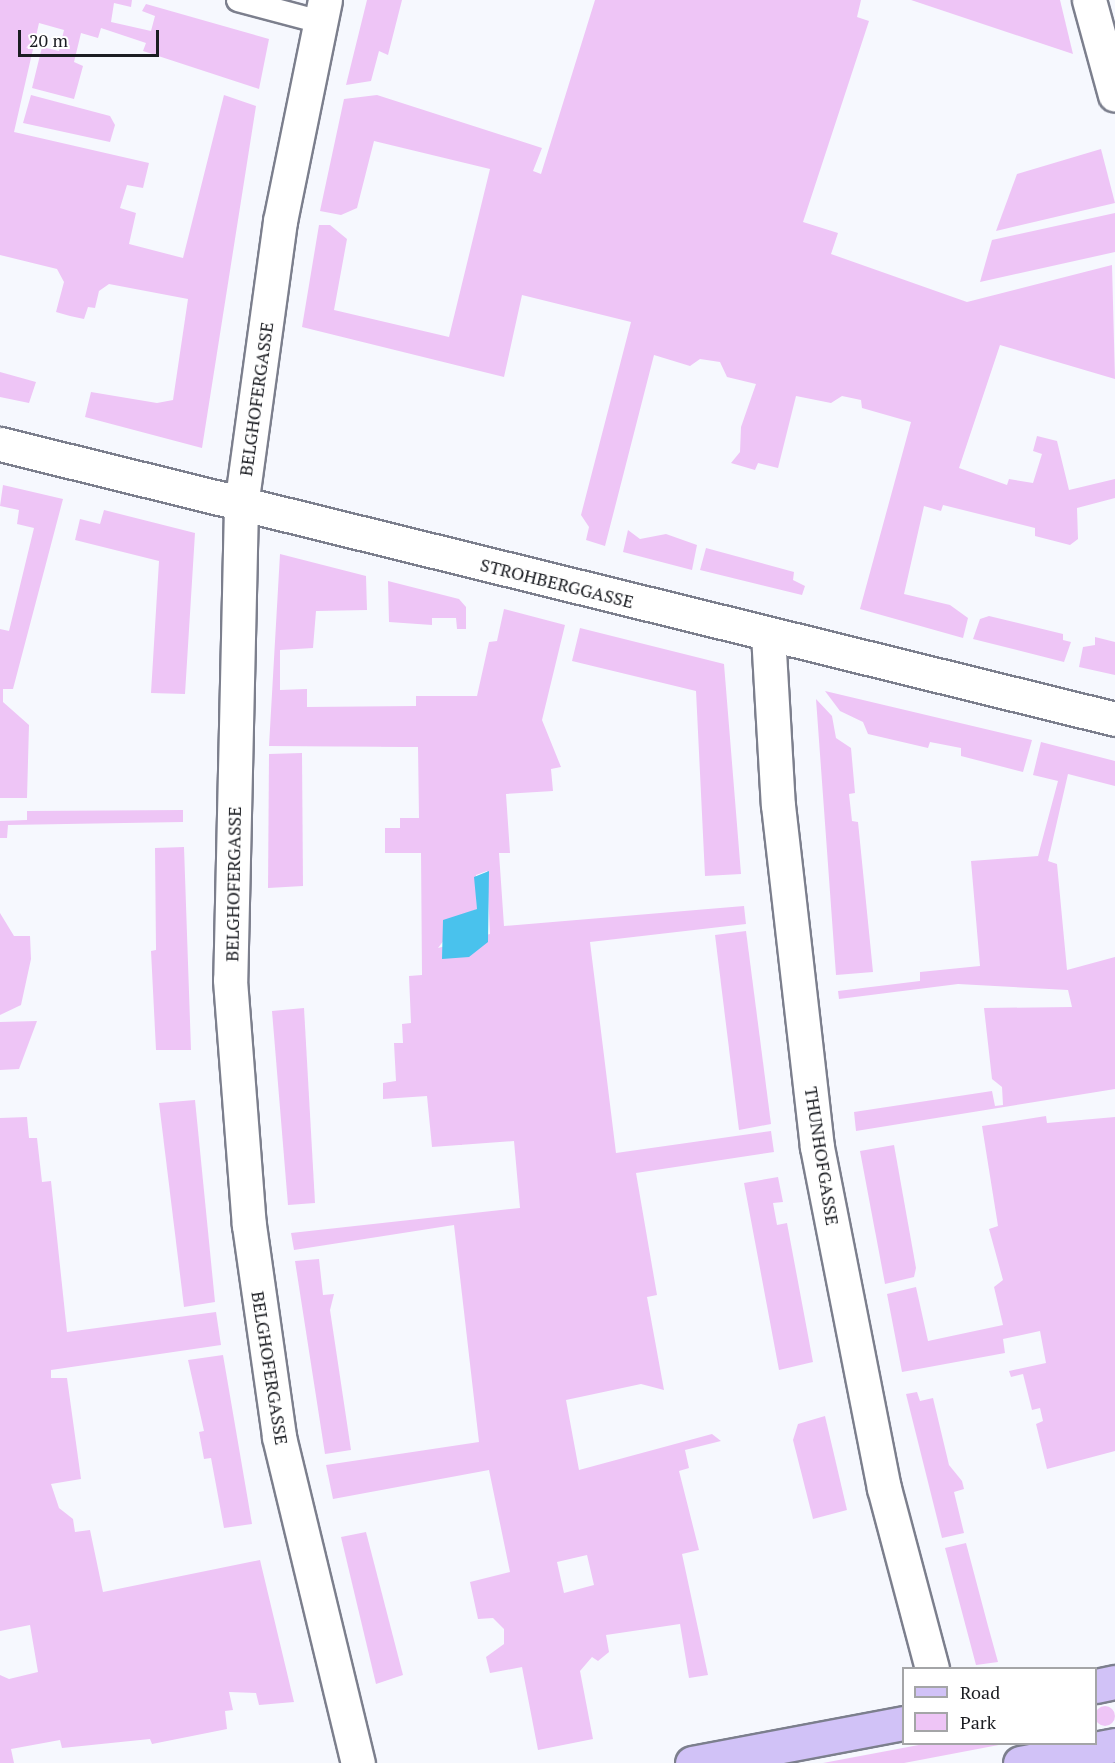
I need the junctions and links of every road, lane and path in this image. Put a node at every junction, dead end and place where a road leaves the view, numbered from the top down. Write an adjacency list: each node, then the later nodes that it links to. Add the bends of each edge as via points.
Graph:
1 (238, 0): 3 (lane)
2 (1089, 0): 4 (street)
3 (322, 11): 6 (street, BELGHOFERGASSE, via 280,221)
4 (1115, 95)
5 (0, 444): 6 (street, STROHBERGGASSE)
6 (241, 506): 7 (street, STROHBERGGASSE); 14 (street, BELGHOFERGASSE, via 230,980 249,1225 279,1437)
7 (768, 634): 8 (street, STROHBERGGASSE); 9 (street, THUNHOFGASSE, via 778,805 817,1147 885,1488)
8 (1115, 719)
9 (932, 1667)
10 (1115, 1682): 11 (main road)
11 (1097, 1686)
12 (902, 1723): 15 (main road)
13 (1115, 1745): 16 (main road)
14 (358, 1763)
15 (692, 1763)
16 (1020, 1763)

